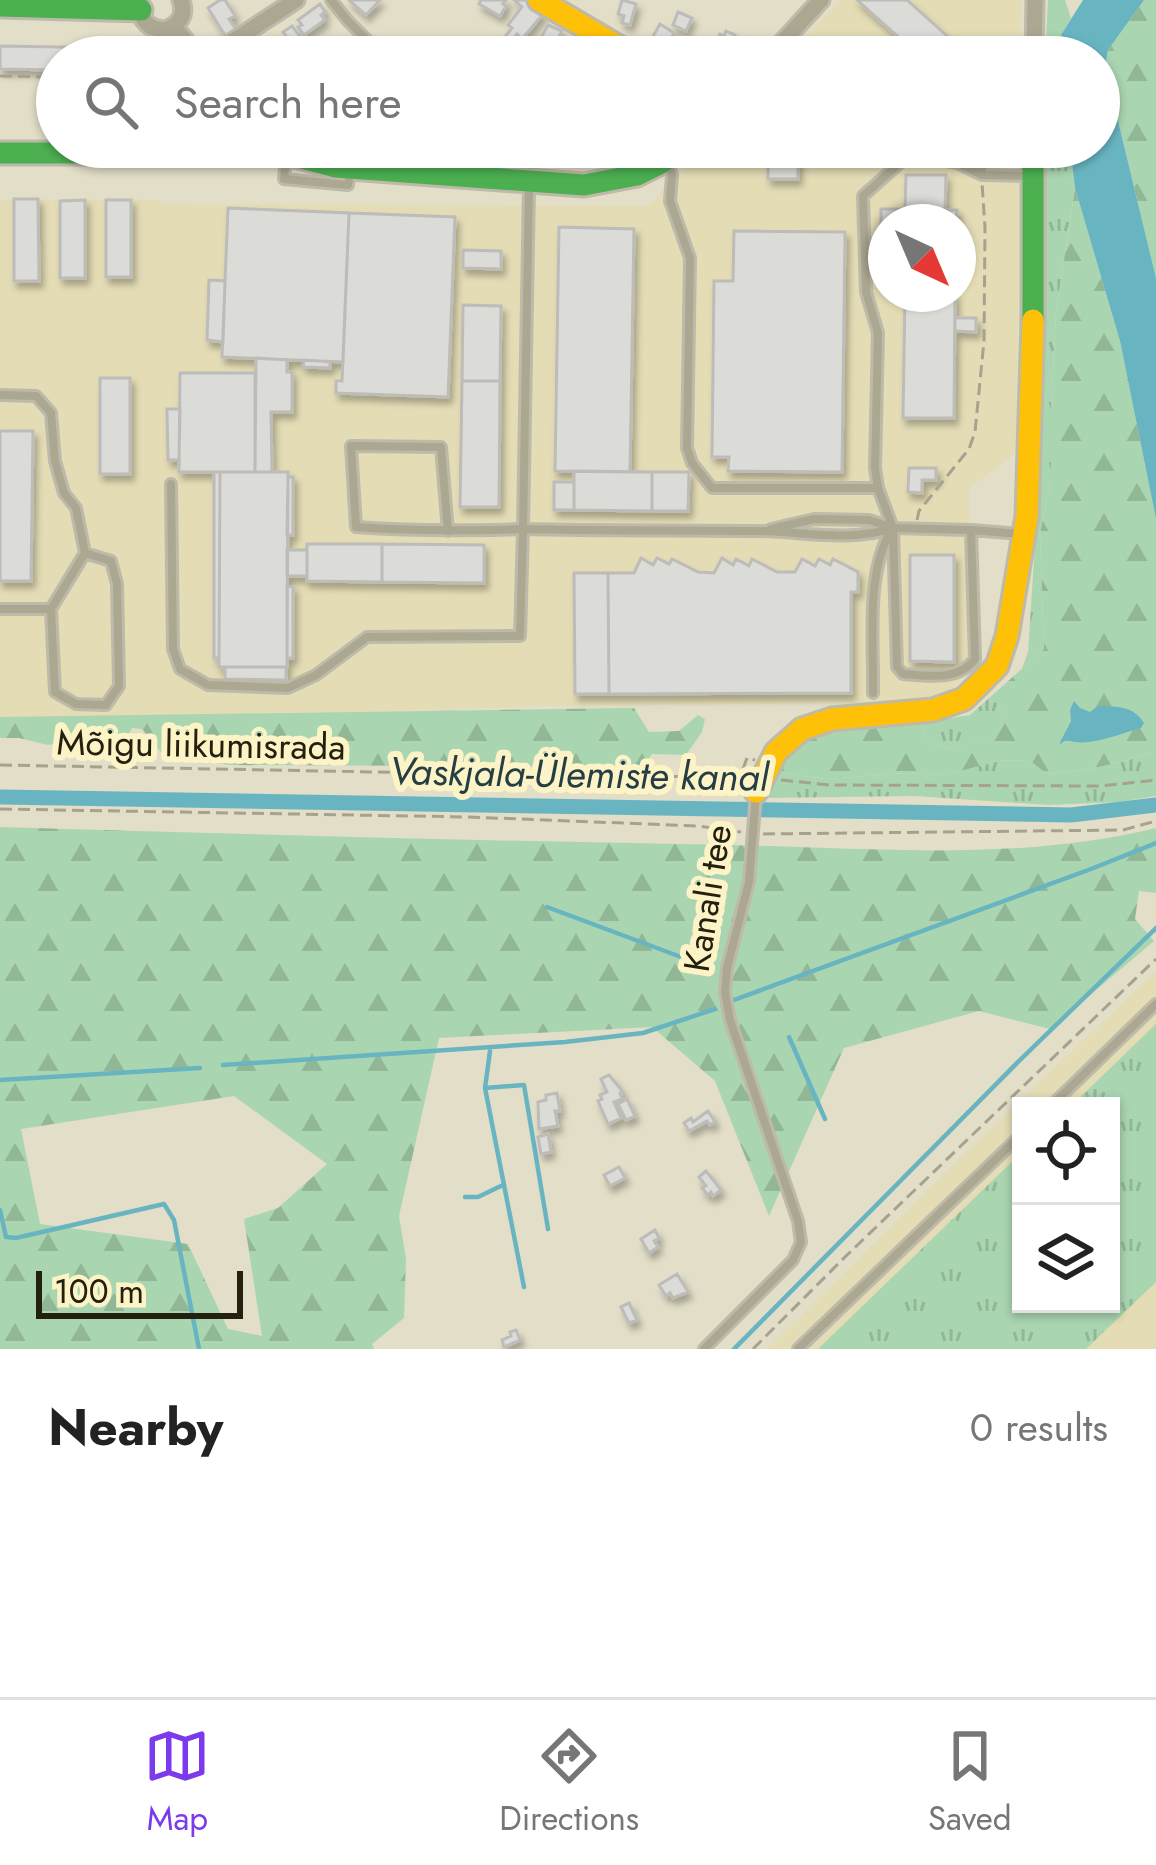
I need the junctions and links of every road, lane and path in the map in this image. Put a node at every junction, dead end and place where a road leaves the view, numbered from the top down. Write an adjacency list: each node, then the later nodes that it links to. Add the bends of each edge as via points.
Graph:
1 (181, 0): 9 (street)
2 (296, 0): 11 (street)
3 (331, 0): 12 (lane)
4 (539, 0): 13 (street)
5 (821, 0): 14 (street)
6 (1035, 0): 15 (street)
7 (142, 5): 8 (street); 9 (street, via 149,26)
8 (0, 6)
9 (174, 26): 10 (street)
10 (182, 36)
11 (241, 36)
12 (362, 36)
13 (600, 36)
14 (788, 36)
15 (1034, 36)
16 (0, 76): 17 (path)
17 (36, 77)
18 (0, 153): 19 (street)
19 (36, 153)
20 (351, 168): 29 (street)
21 (652, 168): 29 (street, via 610,183)
22 (673, 168): 32 (lane, via 670,202 690,258 692,463 712,488)
23 (894, 168): 32 (lane, via 863,196 866,292 878,333)
24 (966, 168): 27 (lane)
25 (982, 168): 27 (lane)
26 (1033, 168): 28 (street)
27 (982, 175): 28 (lane); 34 (path, via 984,341 975,432)
28 (1033, 176): 39 (street)
29 (529, 181): 35 (lane)
30 (0, 395): 40 (lane, via 36,396 51,413 55,461)
31 (171, 484): 35 (lane, via 173,650 180,668 208,685 288,688 367,637 520,636)
32 (878, 488): 33 (lane)
33 (893, 528): 34 (lane); 36 (lane, via 897,667 917,675 958,674 975,659); 38 (lane, via 869,536); 38 (lane, via 814,519); 43 (lane, via 875,572)
34 (915, 528): 36 (lane)
35 (523, 530): 37 (lane); 38 (lane)
36 (971, 530): 39 (lane)
37 (448, 531): 37 (lane, via 356,527 351,446 441,447)
38 (760, 531)
39 (1023, 534): 46 (street, via 999,663 977,689 939,710 816,722 789,736)
40 (86, 553): 42 (lane); 42 (lane, via 111,561 117,584 119,686 106,705 76,704 55,692)
41 (0, 609): 42 (lane)
42 (51, 609)
43 (873, 693)
44 (0, 765): 46 (path, Mõigu liikumisrada)
45 (1156, 779): 46 (path, Mõigu liikumisrada, via 1101,786)
46 (759, 784): 49 (lane, Kanali tee)
47 (0, 809): 49 (path, Mõigu liikumisrada)
48 (1156, 821): 49 (path, Mõigu liikumisrada, via 1124,830)
49 (754, 829): 54 (lane, Kanali tee, via 725,992 802,1242)
50 (1156, 959): 55 (path)
51 (1156, 1004): 52 (lane)
52 (1060, 1097)
53 (1012, 1144): 56 (lane)
54 (704, 1349)
55 (753, 1349)
56 (798, 1349)

